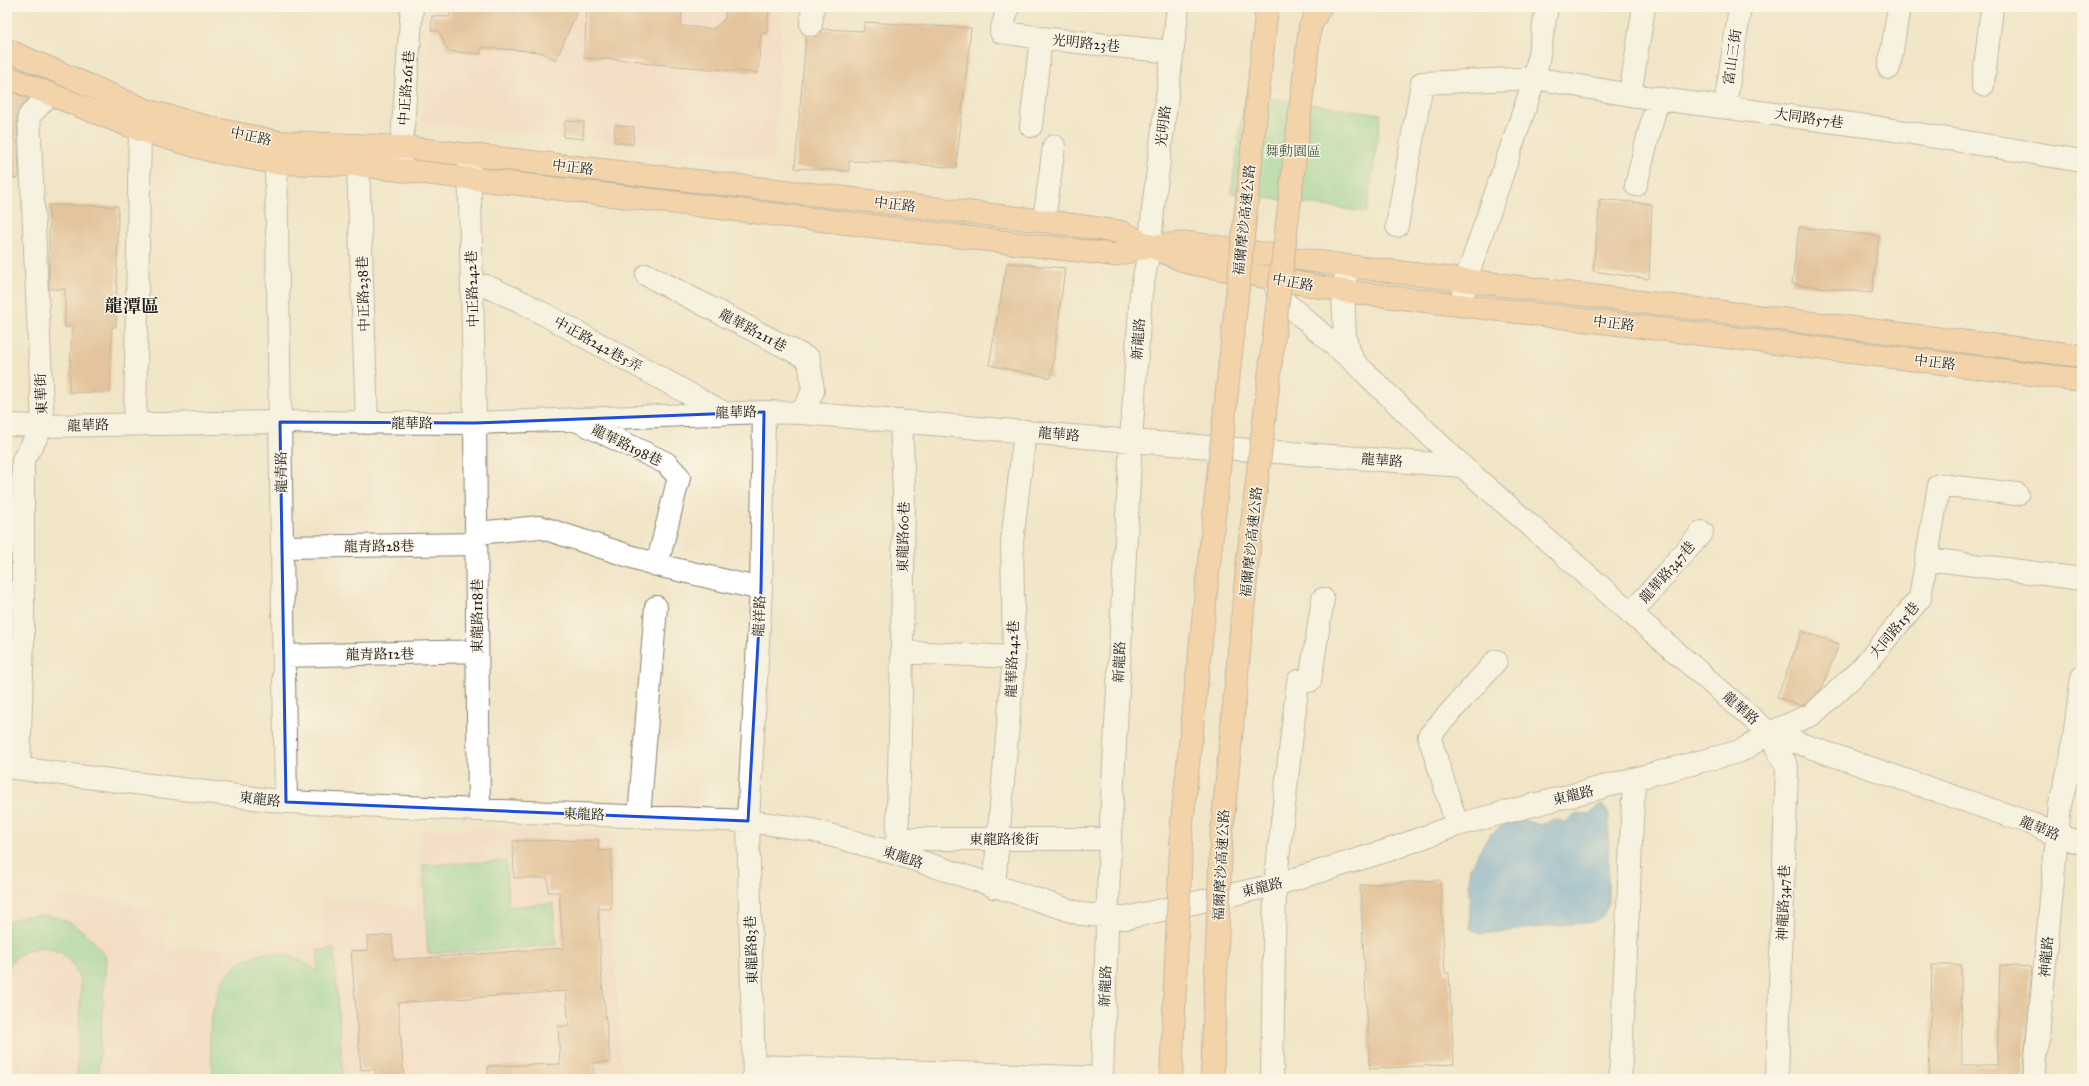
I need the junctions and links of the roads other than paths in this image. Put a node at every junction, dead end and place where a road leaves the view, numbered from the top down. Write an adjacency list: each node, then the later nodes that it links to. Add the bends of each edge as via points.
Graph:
1 (412, 7): 26 (street, 中正路261巷)
2 (1008, 7): 12 (street, 光明路23巷, via 1001,32)
3 (1178, 7): 14 (street, 光明路)
4 (1267, 7): 100 (main road, 福爾摩沙高速公路, bridge, via 1182,823)
5 (1320, 7): 11 (main road, 福爾摩沙高速公路)
6 (1547, 7): 17 (street)
7 (1644, 7): 20 (street)
8 (1740, 7): 22 (street, 富山三街)
9 (1898, 7): 15 (street)
10 (1992, 7): 18 (street)
11 (1311, 17): 101 (main road, 福爾摩沙高速公路, bridge, via 1248,558 1221,841)
12 (1041, 38): 14 (street, 光明路23巷); 24 (street)
13 (7, 50): 23 (main road, 中正路)
14 (1172, 52): 39 (street, 光明路)
15 (1889, 68)
16 (7, 77): 19 (main road, 中正路)
17 (1535, 78): 20 (street, 大同路57巷); 37 (street, 大同路57巷, via 1422,83); 44 (street)
18 (1983, 84)
19 (49, 95): 23 (main road, 中正路); 61 (street, 東華街, via 29,116)
20 (1630, 95): 21 (street, 大同路57巷)
21 (1658, 98): 22 (street, 大同路57巷); 34 (street)
22 (1725, 106): 29 (street, 大同路57巷, via 1881,128)
23 (143, 120): 25 (main road, 中正路, via 215,129); 30 (main road, 中正路, via 212,151); 59 (street)
24 (1031, 126)
25 (279, 142): 26 (main road, 中正路); 30 (street, 龍青路)
26 (402, 146): 28 (main road, 中正路); 32 (street, 中正路261巷)
27 (1054, 146): 36 (street)
28 (469, 155): 33 (street, 中正路242巷); 35 (main road, 中正路)
29 (2082, 161)
30 (276, 164): 31 (main road, 中正路); 56 (street, 龍青路)
31 (358, 165): 32 (main road, 中正路); 57 (street, 中正路238巷)
32 (400, 170): 33 (main road, 中正路)
33 (470, 178): 38 (main road, 中正路); 45 (street, 中正路242巷)
34 (1636, 185)
35 (937, 209): 36 (main road, 中正路); 38 (main road)
36 (1044, 221): 39 (main road, 中正路, via 1121,232)
37 (1396, 226)
38 (932, 234): 39 (main road, 中正路, via 1115,255)
39 (1150, 246): 40 (main road, 中正路, via 1191,243); 43 (main road, 中正路, via 1189,263); 63 (street, 新龍路, via 1141,293)
40 (1275, 255): 41 (main road, 中正路); 43 (street, 龍華路)
41 (1348, 266): 44 (main road, 中正路); 46 (street)
42 (647, 275): 53 (street, 龍華路211巷, via 809,359 813,391)
43 (1273, 279): 46 (main road, 中正路); 49 (street, 龍華路, via 1279,297)
44 (1466, 280): 47 (street); 48 (main road, 中正路)
45 (472, 288): 51 (street, 中正路242巷5弄, via 486,286 522,302); 58 (street, 中正路242巷)
46 (1343, 291): 47 (main road, 中正路); 49 (street, via 1345,338)
47 (1461, 304): 50 (main road, 中正路)
48 (2082, 356)
49 (1352, 362): 64 (street, 龍華路)
50 (2082, 380)
51 (722, 412): 52 (street, 龍華路); 54 (street, 龍華路)
52 (764, 412): 53 (street, 龍華路); 72 (street, 龍祥路)
53 (802, 413): 55 (street, 龍華路)
54 (576, 420): 58 (street, 龍華路); 70 (street, 龍華路198巷, via 666,463 679,477)
55 (901, 421): 62 (street, 龍華路); 77 (street, 東龍路60巷, via 904,491)
56 (280, 422): 57 (street, 龍華路); 59 (street, 龍華路); 68 (street, 龍青路)
57 (366, 423): 58 (street, 龍華路)
58 (476, 423): 67 (street, 東龍路118巷)
59 (134, 424): 61 (street, 龍華路)
60 (7, 425): 61 (street, 龍華路)
61 (43, 426): 83 (street, 東華街, via 23,460 23,636)
62 (1025, 431): 63 (street, 龍華路); 79 (street, 龍華路242巷, via 1012,542)
63 (1131, 441): 64 (street, 龍華路); 92 (street, 新龍路)
64 (1462, 466): 75 (street, 龍華路)
65 (2017, 494): 69 (street, 大同路15巷, via 1939,485)
66 (1702, 532): 75 (street, 龍華路347巷)
67 (476, 539): 68 (street, 龍青路28巷); 70 (street, 龍青路28巷, via 540,527); 76 (street, 東龍路118巷)
68 (282, 547): 78 (street, 龍青路)
69 (1928, 559): 71 (street); 82 (street, 大同路15巷, via 1920,598 1861,669 1813,714)
70 (657, 565): 72 (street, 龍青路28巷)
71 (2082, 579)
72 (761, 589): 88 (street, 龍祥路)
73 (1323, 599): 95 (street, via 1310,681 1298,681)
74 (656, 607): 87 (street)
75 (1632, 613): 82 (street, 龍華路)
76 (477, 651): 78 (street, 龍青路12巷); 86 (street, 東龍路118巷)
77 (902, 652): 79 (street); 94 (street, 東龍路60巷)
78 (284, 656): 85 (street, 龍青路)
79 (1014, 657): 91 (street, 龍華路242巷)
80 (1496, 661): 89 (street, via 1429,736)
81 (2082, 677): 90 (street, 神龍路, via 2071,760)
82 (1769, 732): 84 (street, 東龍路, via 1740,751); 90 (street, 龍華路, via 2030,823); 104 (street, 神龍路347巷, via 1788,767)
83 (13, 767): 85 (street, 東龍路)
84 (1634, 779): 89 (street, 東龍路); 103 (street)
85 (286, 802): 86 (street, 東龍路)
86 (479, 810): 87 (street, 東龍路)
87 (639, 817): 88 (street, 東龍路)
88 (748, 821): 94 (street, 東龍路); 98 (street, 東龍路83巷)
89 (1457, 825): 95 (street, 東龍路, via 1389,850)
90 (2056, 835): 93 (street, 龍華路); 105 (street, 神龍路)
91 (999, 838): 92 (street, 東龍路後街); 94 (street, 東龍路後街); 96 (street, 龍華路242巷)
92 (1110, 839): 97 (street, 新龍路)
93 (2082, 843)
94 (897, 846): 96 (street, 東龍路)
95 (1275, 885): 97 (street, 東龍路, via 1126,918); 102 (street)
96 (994, 887): 97 (street, 東龍路, via 1081,914)
97 (1107, 915): 99 (street, 新龍路)
98 (754, 1072): 99 (street)
99 (1102, 1078)
100 (1171, 1079)
101 (1212, 1079)
102 (1272, 1079)
103 (1620, 1079)
104 (1777, 1079)
105 (2034, 1079)

